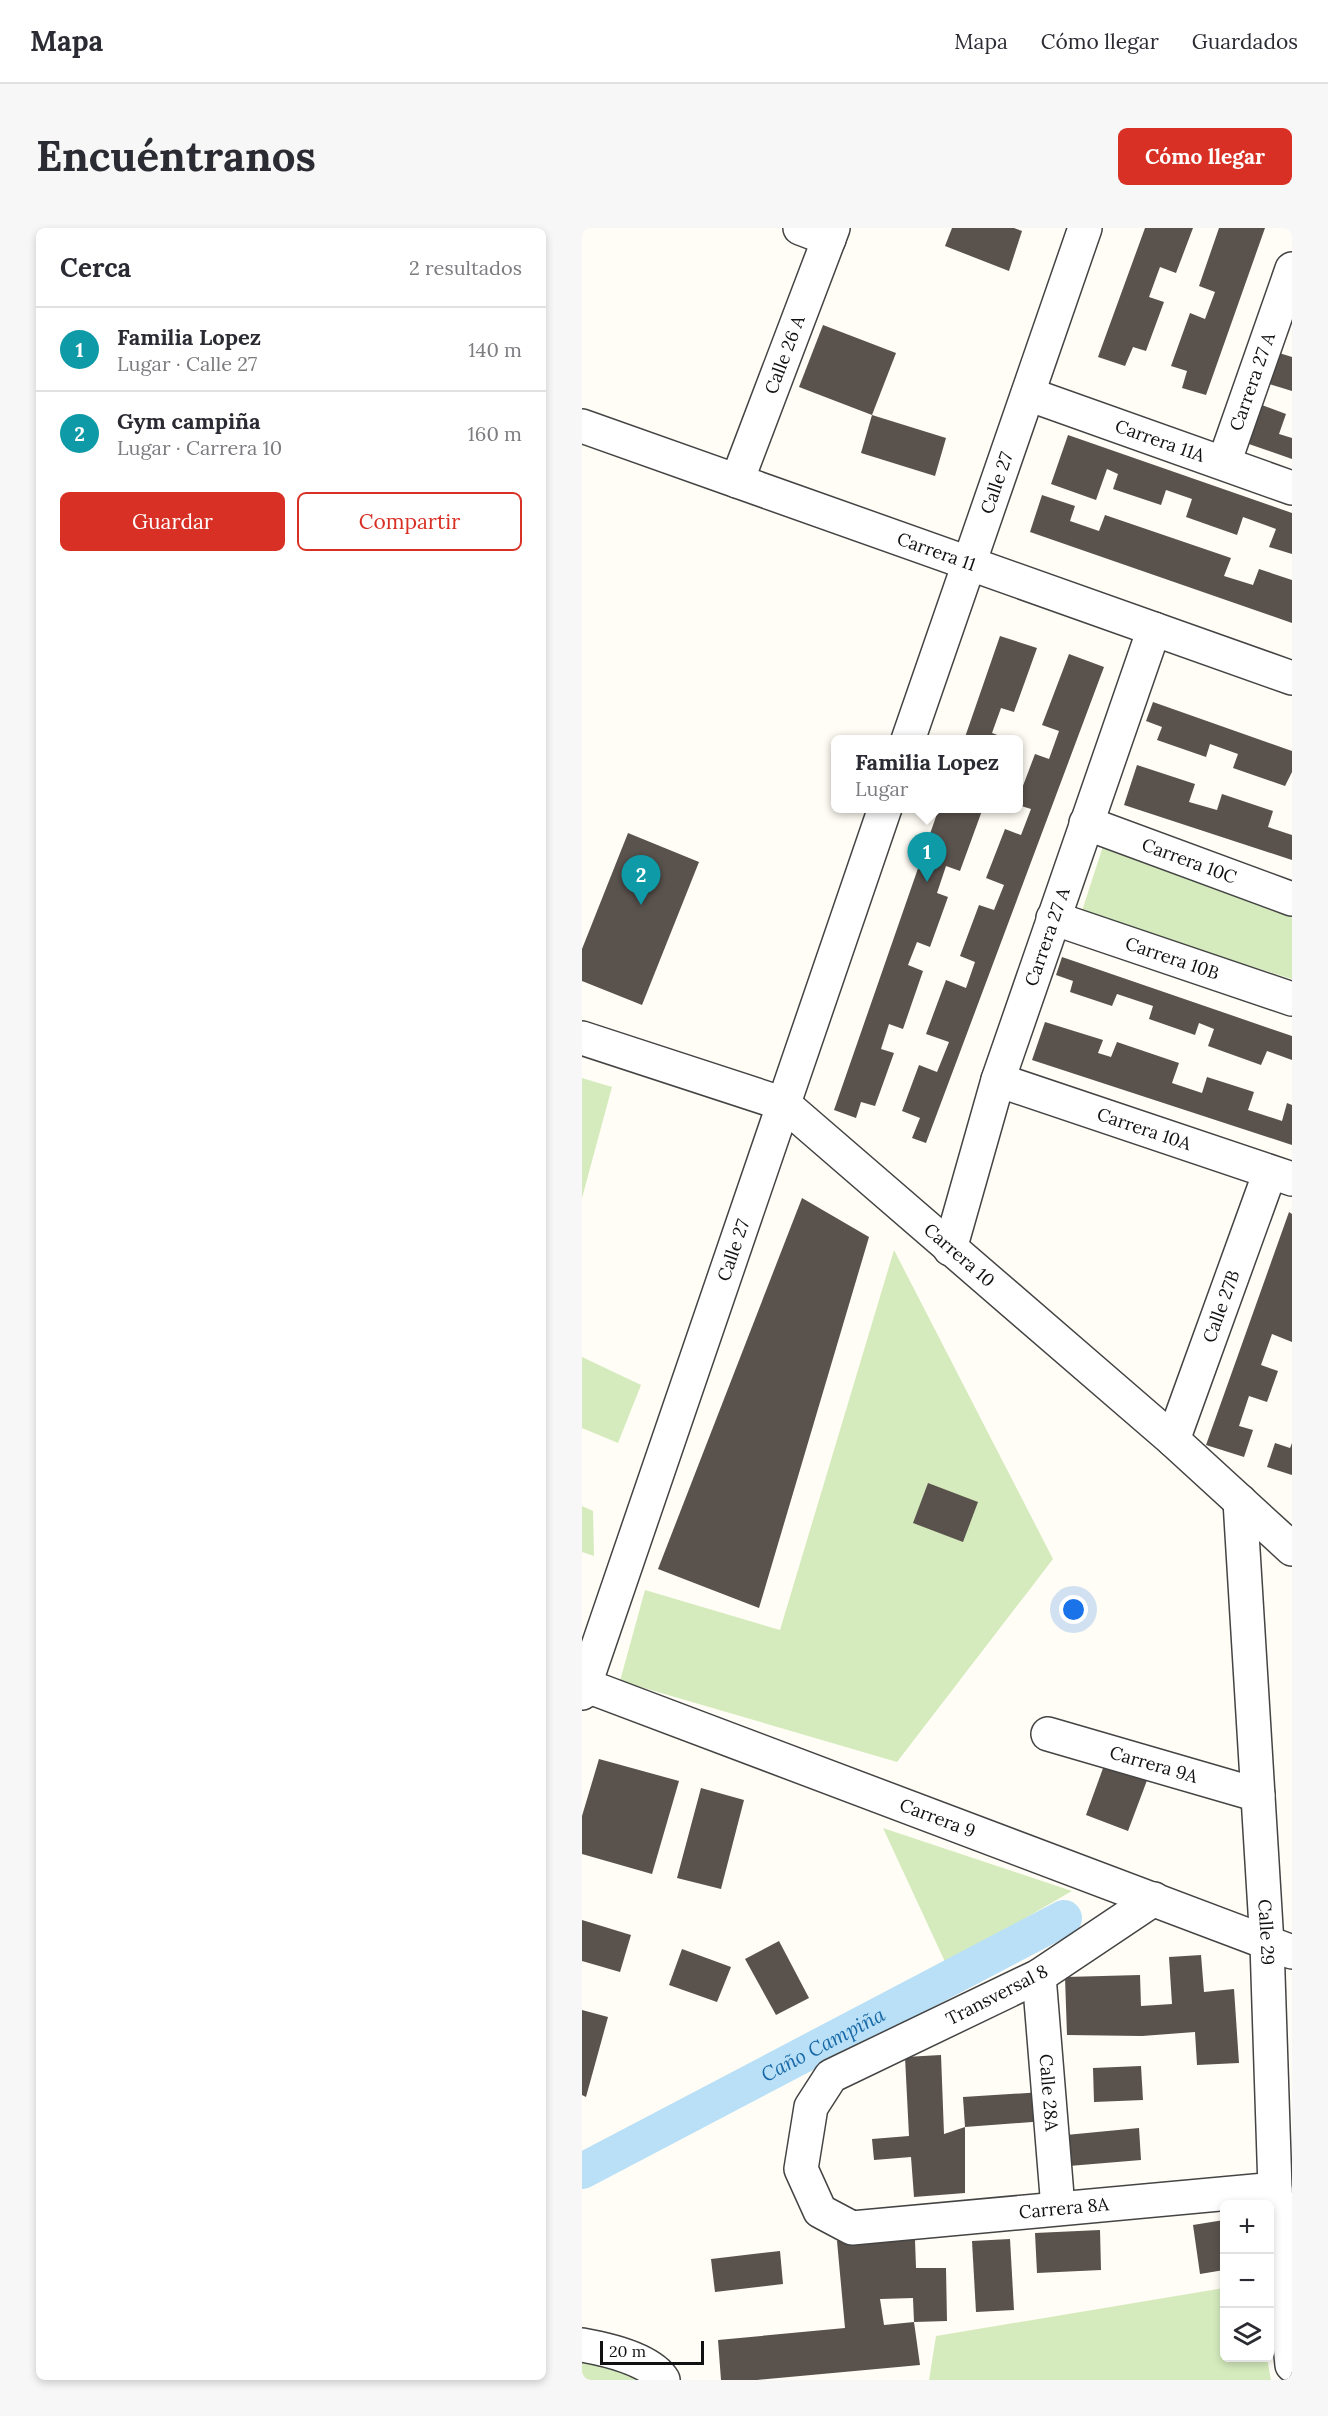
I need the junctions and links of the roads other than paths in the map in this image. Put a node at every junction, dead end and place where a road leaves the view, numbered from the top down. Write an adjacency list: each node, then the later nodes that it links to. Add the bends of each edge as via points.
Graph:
1 (1085, 228): 5 (street, Calle 27)
2 (820, 232): 8 (street, Calle 26 A)
3 (1292, 269): 4 (street, Carrera 27 A)
4 (1282, 329): 7 (street, Carrera 27 A)
5 (1028, 394): 7 (street, Carrera 11A); 10 (street, Calle 27)
6 (582, 426): 8 (street, Carrera 11)
7 (1224, 463): 9 (street, Carrera 11A)
8 (737, 481): 10 (street, Carrera 11)
9 (1292, 488)
10 (969, 563): 11 (street, Carrera 11); 13 (street, Calle 27)
11 (1154, 629): 12 (street, Carrera 11); 15 (street, Carrera 27 A)
12 (1292, 678)
13 (910, 735)
14 (883, 813): 21 (street, Calle 27)
15 (1086, 823): 16 (street, Carrera 10C); 17 (street, Carrera 27 A)
16 (1292, 899)
17 (1053, 918): 18 (street, Carrera 10B); 20 (street, Carrera 27 A)
18 (1292, 999)
19 (582, 1038): 21 (street, Carrera 10)
20 (998, 1080): 22 (street, Carrera 10A); 23 (street, Carrera 27 A)
21 (784, 1104): 23 (street, Carrera 10); 27 (street, Calle 27)
22 (1281, 1176): 24 (street, Calle 27B)
23 (950, 1248): 24 (street, Carrera 10)
24 (1173, 1440): 25 (street, Carrera 10)
25 (1240, 1500): 26 (street, Carrera 10); 29 (street, Calle 29)
26 (1292, 1548)
27 (583, 1687): 30 (street, Carrera 9)
28 (1048, 1734): 29 (street, Carrera 9A)
29 (1258, 1795): 31 (street, Calle 29)
30 (1154, 1899): 31 (street, Carrera 9); 32 (street, Transversal 8)
31 (1279, 1948): 33 (street, Calle 29)
32 (1039, 1976): 34 (street, Calle 28A); 35 (street, Transversal 8, via 831,2076 811,2107 801,2169 820,2211)
33 (1275, 2188): 34 (street, Carrera 8A); 37 (street, Calle 29)
34 (1058, 2208): 35 (street, Carrera 8A)
35 (852, 2228)
36 (582, 2345): 38 (street, via 612,2350)
37 (1292, 2365)
38 (661, 2376)

